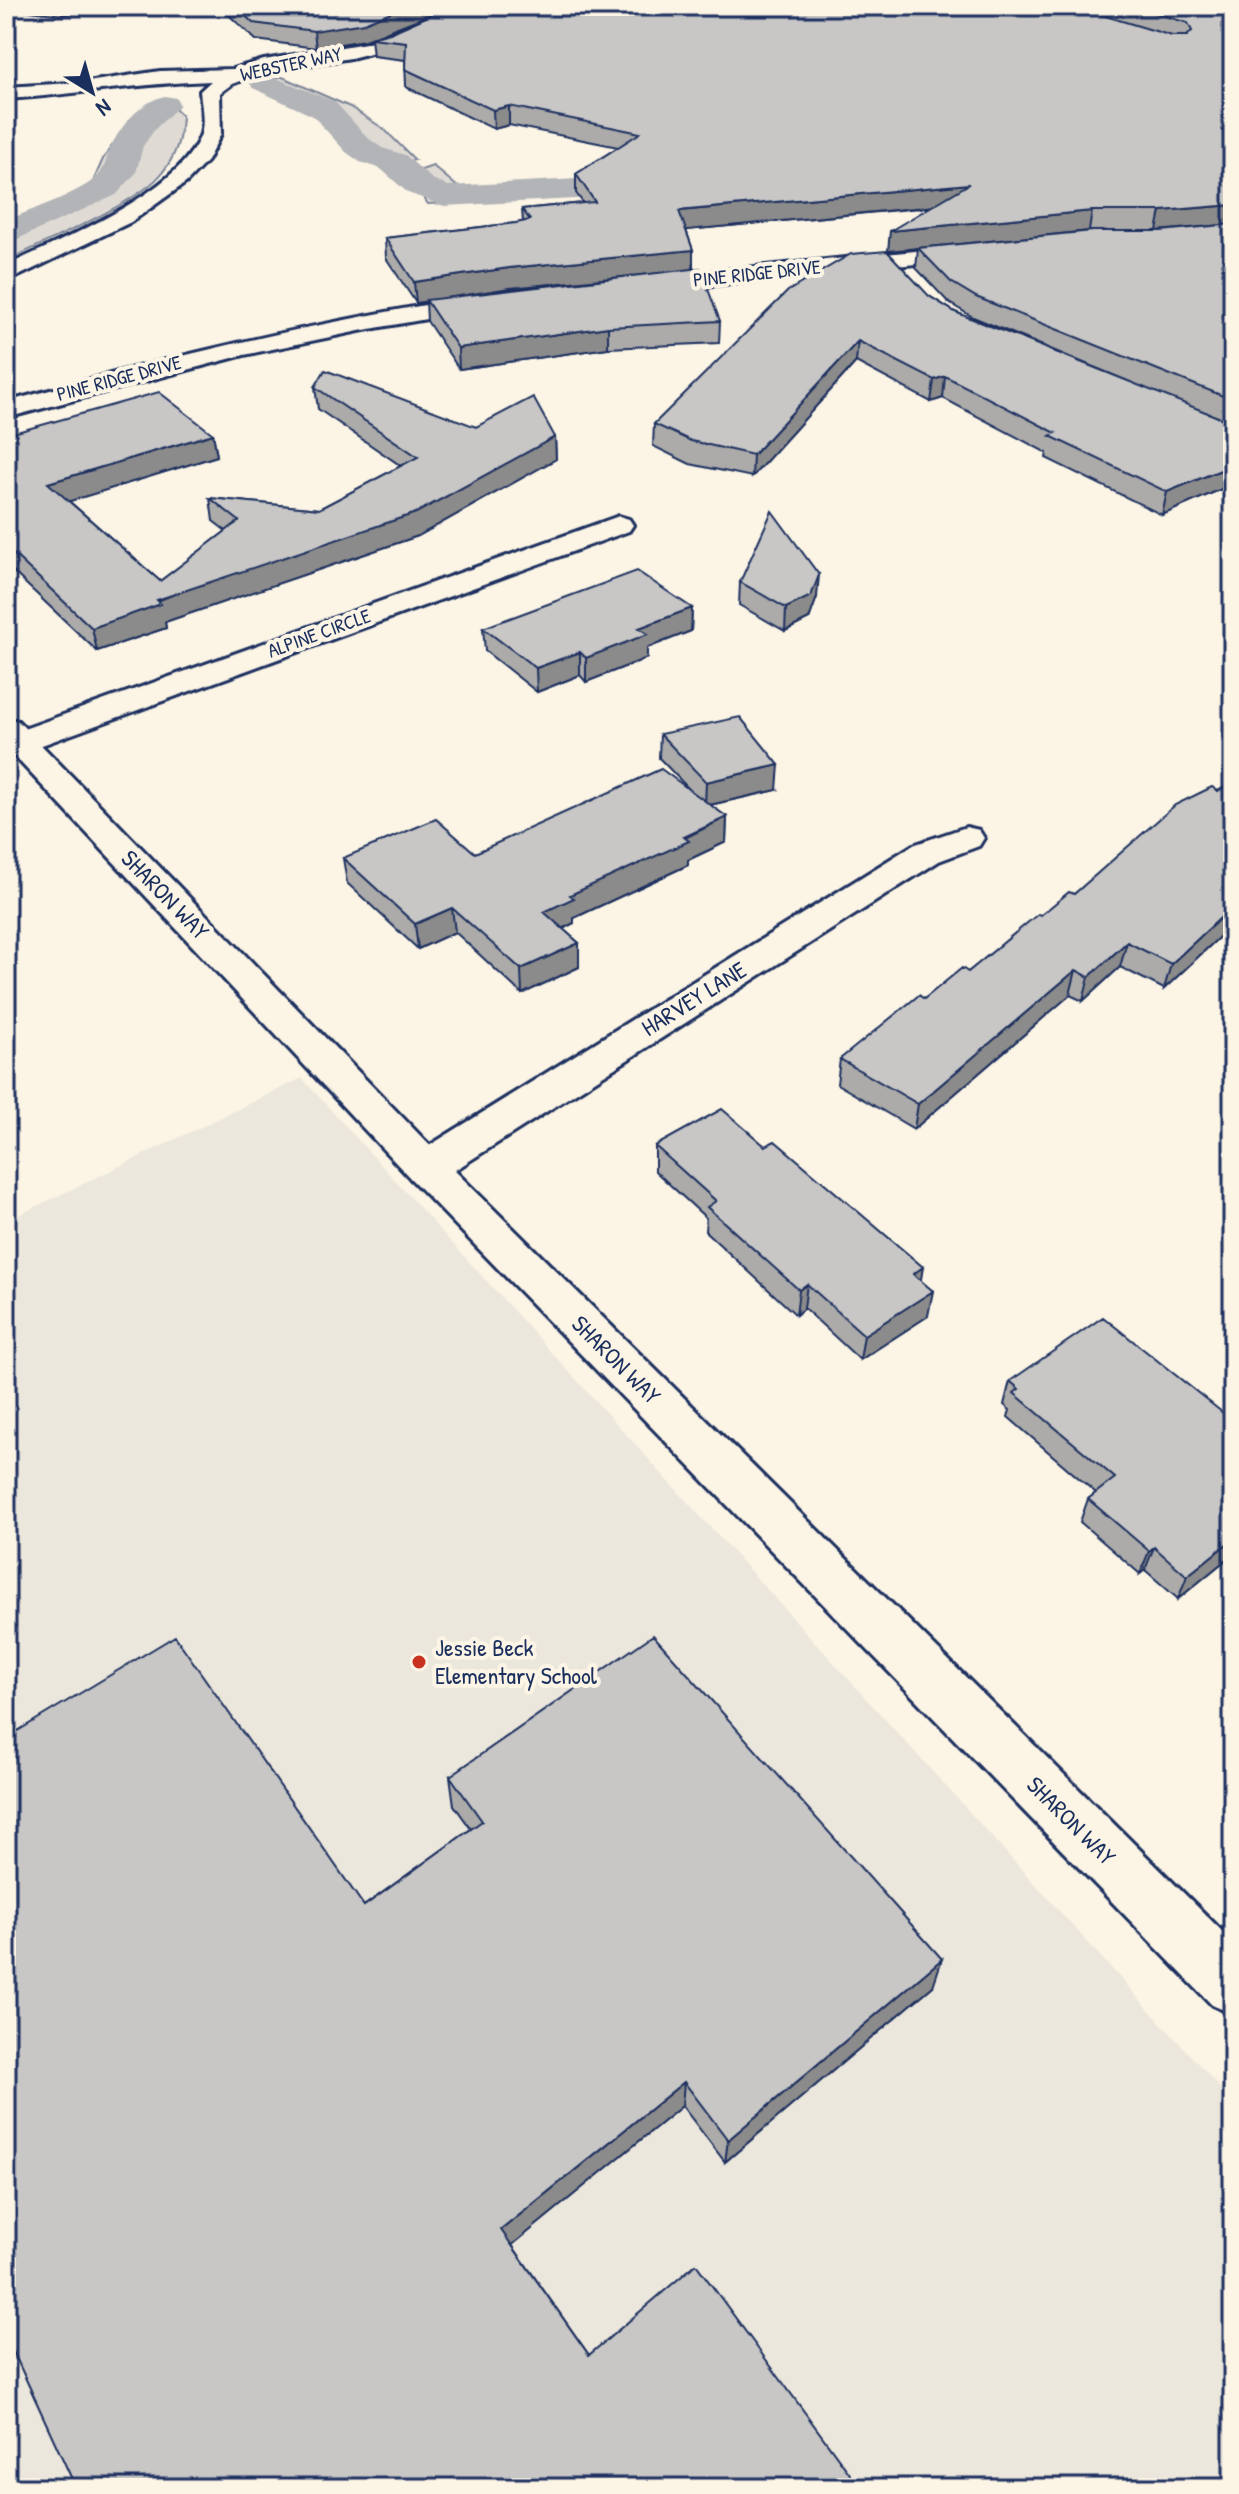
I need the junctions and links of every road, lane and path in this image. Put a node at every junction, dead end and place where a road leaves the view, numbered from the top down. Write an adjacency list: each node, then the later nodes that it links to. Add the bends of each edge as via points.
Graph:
1 (474, 6): 3 (street, WEBSTER WAY)
2 (421, 10): 3 (street)
3 (441, 19): 4 (street, WEBSTER WAY, via 371,48)
4 (234, 75): 5 (street); 7 (street, WEBSTER WAY, via 210,91 212,132 195,164 176,183)
5 (6, 93)
6 (998, 249): 8 (street, PINE RIDGE DRIVE, via 900,269)
7 (6, 275)
8 (616, 288)
9 (510, 298): 10 (street, PINE RIDGE DRIVE, via 227,349)
10 (6, 410)
11 (619, 525): 12 (street, ALPINE CIRCLE)
12 (13, 735): 14 (street, SHARON WAY)
13 (966, 838): 14 (street, HARVEY LANE, via 926,853)
14 (426, 1168): 15 (street, SHARON WAY)
15 (1233, 1984)

